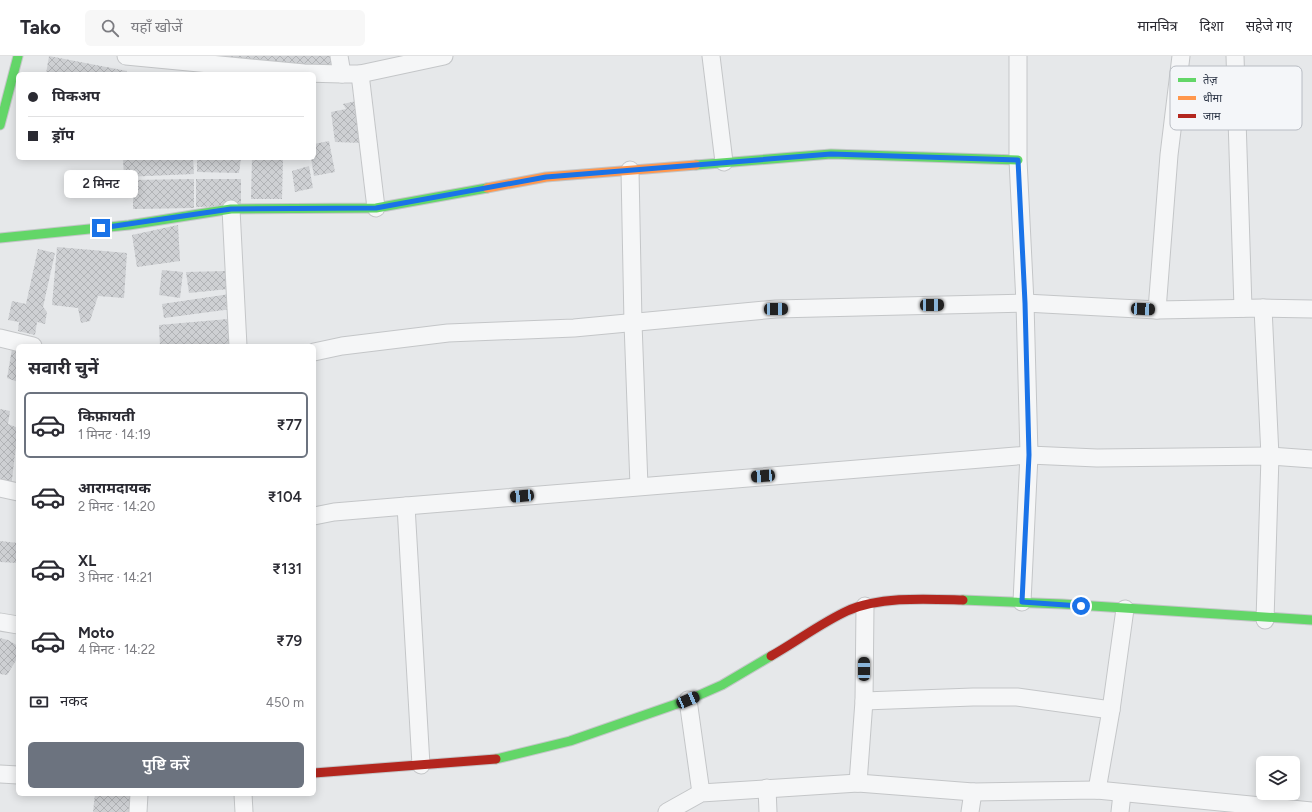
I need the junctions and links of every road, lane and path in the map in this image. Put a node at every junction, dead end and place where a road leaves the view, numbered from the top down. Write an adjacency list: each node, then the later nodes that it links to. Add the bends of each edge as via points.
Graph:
1 (18, 56): 15 (street)
2 (126, 56): 11 (street)
3 (339, 56): 13 (street)
4 (444, 56): 14 (street)
5 (711, 56): 19 (street)
6 (1018, 56): 18 (street)
7 (1181, 56): 9 (street)
8 (1235, 56): 10 (street)
9 (1180, 66)
10 (1235, 66)
11 (284, 72)
12 (316, 74): 13 (street)
13 (342, 74): 14 (street)
14 (360, 74): 21 (street)
15 (0, 125)
16 (1171, 130): 28 (street)
17 (1237, 130): 25 (street)
18 (1018, 160): 19 (street, via 831,154); 24 (street)
19 (724, 162): 20 (street)
20 (630, 170): 21 (street, via 546,177); 29 (street)
21 (376, 208): 22 (street)
22 (231, 209): 23 (street, via 129,225); 32 (street)
23 (0, 238)
24 (1025, 303): 28 (street); 29 (street, via 776,309); 34 (street)
25 (1243, 308): 26 (street); 28 (street)
26 (1263, 308): 27 (street); 35 (street)
27 (1312, 309)
28 (1157, 310)
29 (633, 323): 33 (street, via 448,333); 37 (street)
30 (0, 338): 31 (street)
31 (25, 344)
32 (238, 344)
33 (316, 352)
34 (1029, 455): 35 (street, via 1097,458); 37 (street); 42 (street)
35 (1270, 456): 36 (street); 45 (street)
36 (1312, 459)
37 (639, 486): 40 (street)
38 (0, 488): 39 (street)
39 (16, 492)
40 (406, 506): 41 (street); 52 (street)
41 (316, 516)
42 (1022, 602): 43 (street, via 903,600); 44 (street)
43 (865, 606): 49 (street, via 848,611 722,686); 50 (street)
44 (1125, 609): 45 (street); 51 (street)
45 (1266, 620): 46 (street)
46 (1312, 620)
47 (0, 622): 48 (street)
48 (16, 625)
49 (688, 700): 52 (street, via 570,740 490,760); 60 (street)
50 (864, 701): 51 (street, via 1016,697); 56 (street)
51 (1111, 710): 58 (street)
52 (421, 765): 53 (street)
53 (316, 773)
54 (0, 774): 55 (street)
55 (16, 775)
56 (858, 783): 57 (street); 59 (street)
57 (767, 788): 60 (street); 68 (street)
58 (1097, 790): 59 (street); 61 (street)
59 (973, 792): 69 (street)
60 (701, 793): 67 (street)
61 (1122, 794): 64 (street); 70 (street)
62 (138, 796): 65 (street)
63 (243, 796): 66 (street)
64 (1312, 811)
65 (138, 812)
66 (244, 812)
67 (667, 812)
68 (768, 812)
69 (970, 812)
70 (1120, 812)

